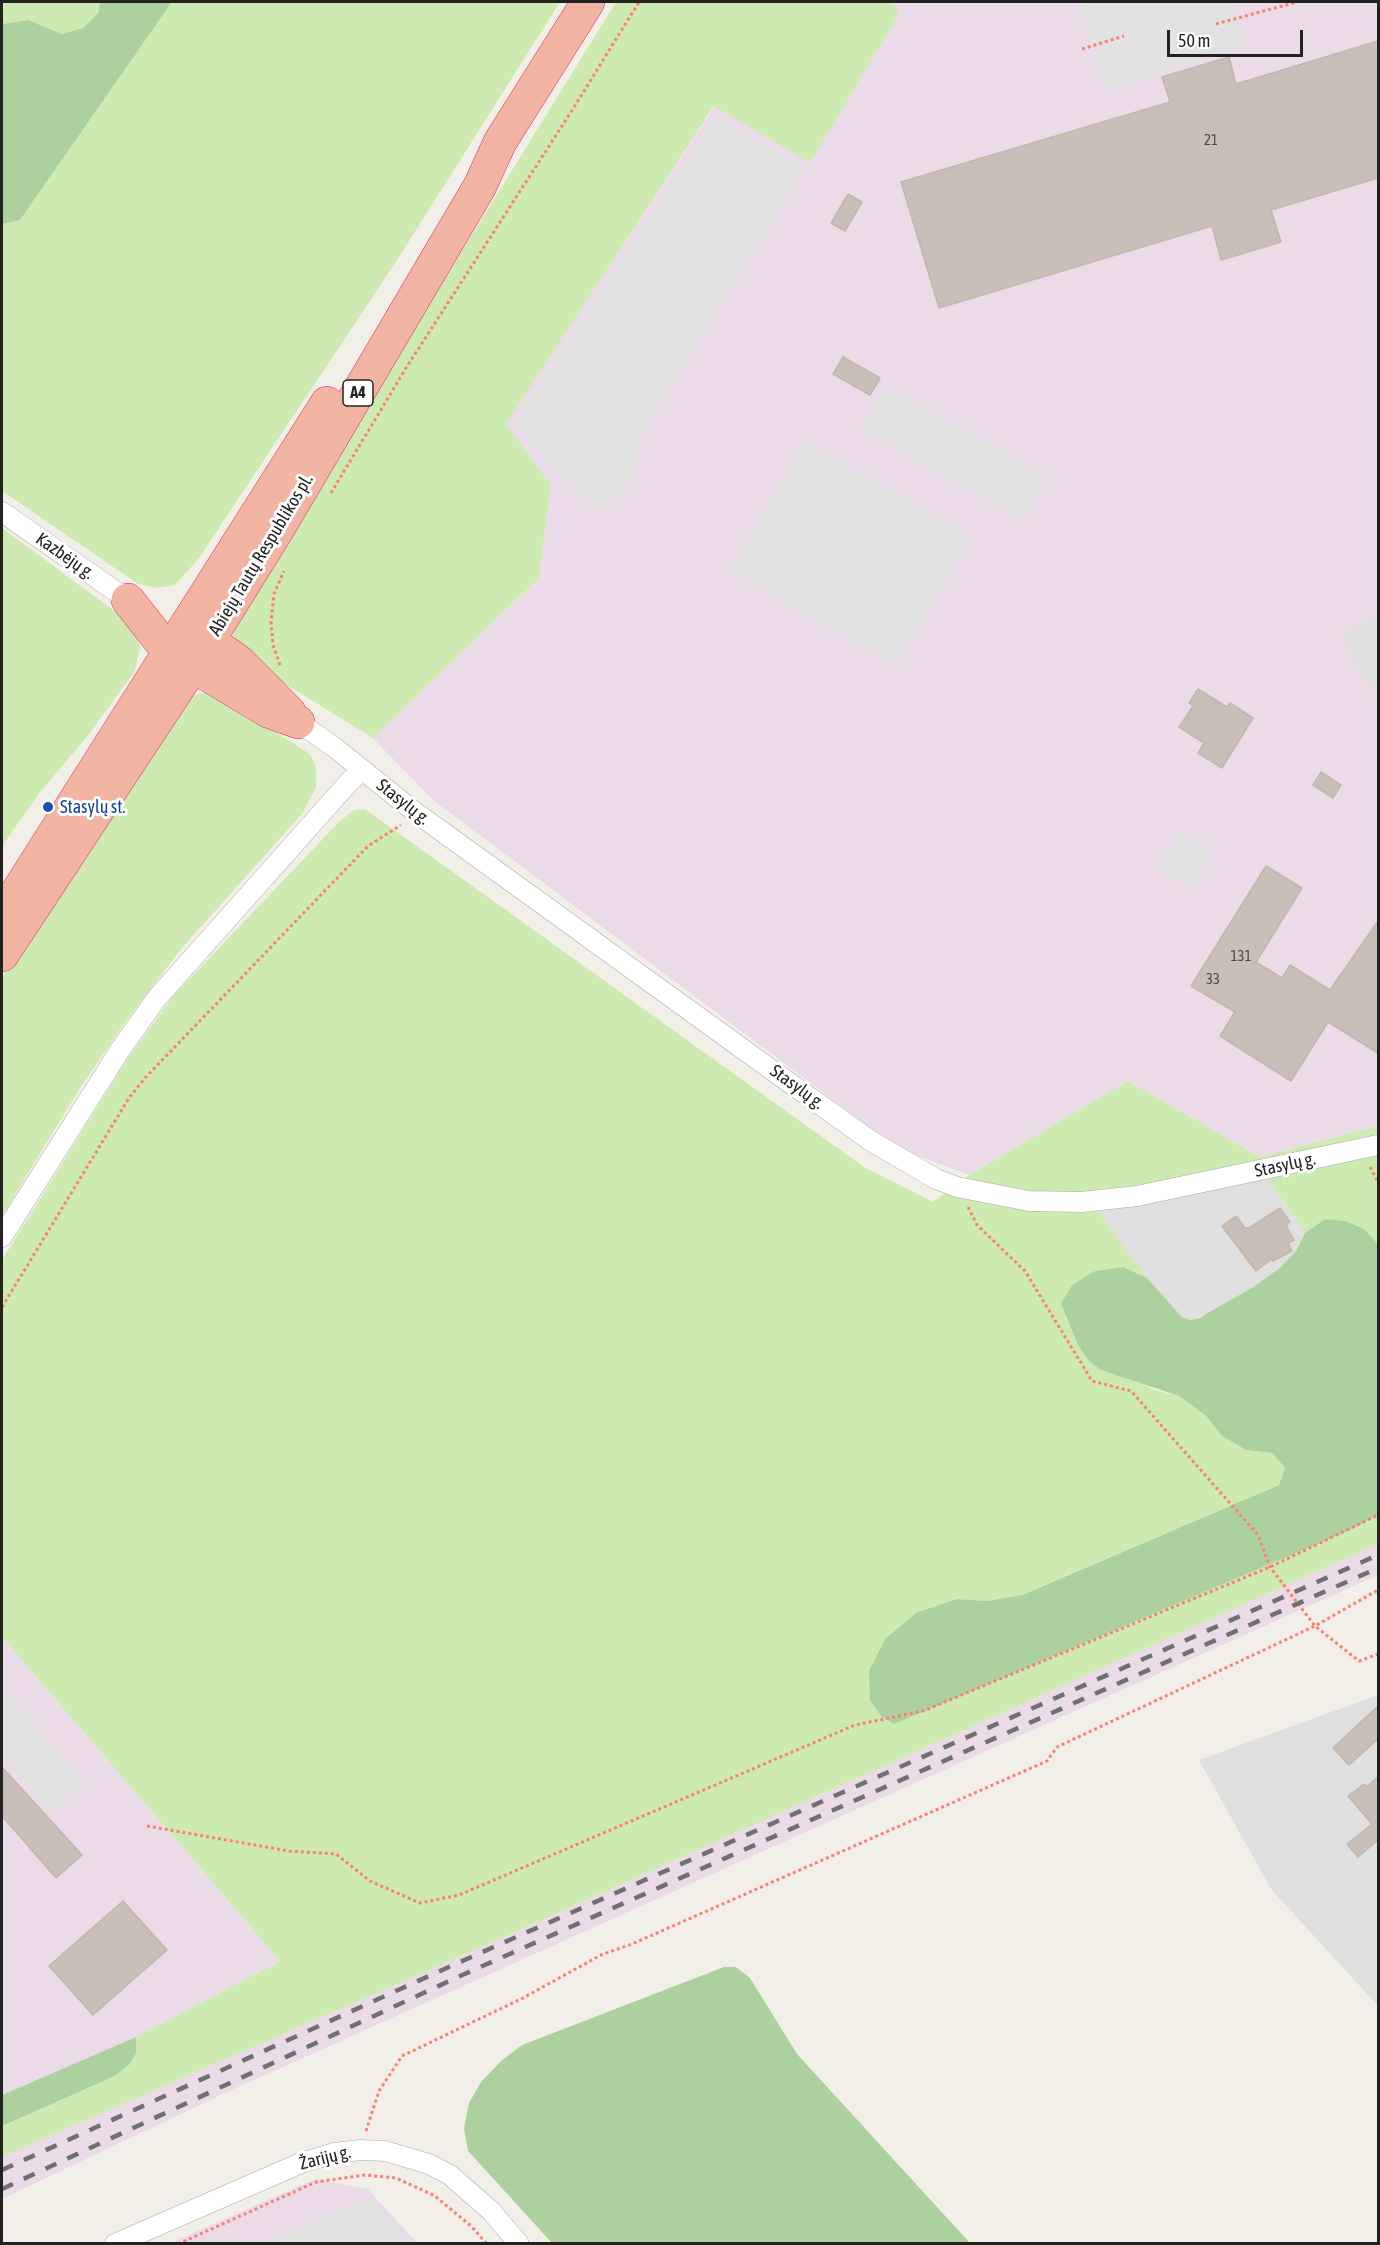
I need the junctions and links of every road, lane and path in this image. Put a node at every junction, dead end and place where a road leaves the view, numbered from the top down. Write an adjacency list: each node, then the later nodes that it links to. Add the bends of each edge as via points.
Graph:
1 (588, 2): 11 (highway, Abiejų Tautų Respublikos pl. / A4, via 500,142 470,178)
2 (639, 2): 7 (path, via 406,368)
3 (1297, 2): 4 (path)
4 (1216, 24)
5 (1124, 36): 6 (path)
6 (1082, 49)
7 (330, 495)
8 (2, 512): 10 (street, Kazbėjų g.)
9 (288, 561): 12 (path, via 274,594 271,622 273,645 284,678)
10 (128, 600): 11 (highway)
11 (189, 646): 12 (highway, via 238,661); 13 (highway, via 268,711); 16 (highway, Abiejų Tautų Respublikos pl. / A4); 17 (highway, Abiejų Tautų Respublikos pl. / A4)
12 (277, 698): 13 (highway)
13 (298, 722): 14 (street, Stasylų g.)
14 (363, 770): 15 (street, Stasylų g.); 20 (street, via 157,998)
15 (415, 812): 19 (street, Stasylų g., via 871,1141); 21 (path, via 369,846 145,1078)
16 (2, 916)
17 (2, 956)
18 (1378, 1145): 19 (street, Stasylų g., via 1137,1196 1082,1202 1029,1201)
19 (957, 1187): 23 (path, via 977,1225 1025,1271 1092,1381 1131,1391 1258,1535)
20 (2, 1237)
21 (2, 1307)
22 (1378, 1515): 23 (path)
23 (1270, 1567): 25 (path); 27 (path, via 923,1711 855,1725 459,1895 420,1903 370,1881 336,1854 289,1851)
24 (1378, 1590): 25 (path)
25 (1316, 1626): 26 (path, via 1359,1661); 28 (path, via 1058,1747 1047,1761 632,1944 601,1954 523,1998 402,2056 379,2091)
26 (1378, 1654)
27 (147, 1826)
28 (361, 2150): 29 (street, Žarijų g., via 301,2163); 32 (street, Žarijų g., via 385,2151 450,2175 491,2211)
29 (115, 2244)
30 (178, 2244): 31 (path, via 316,2182 365,2175 396,2178 435,2196)
31 (487, 2244)
32 (519, 2244)

